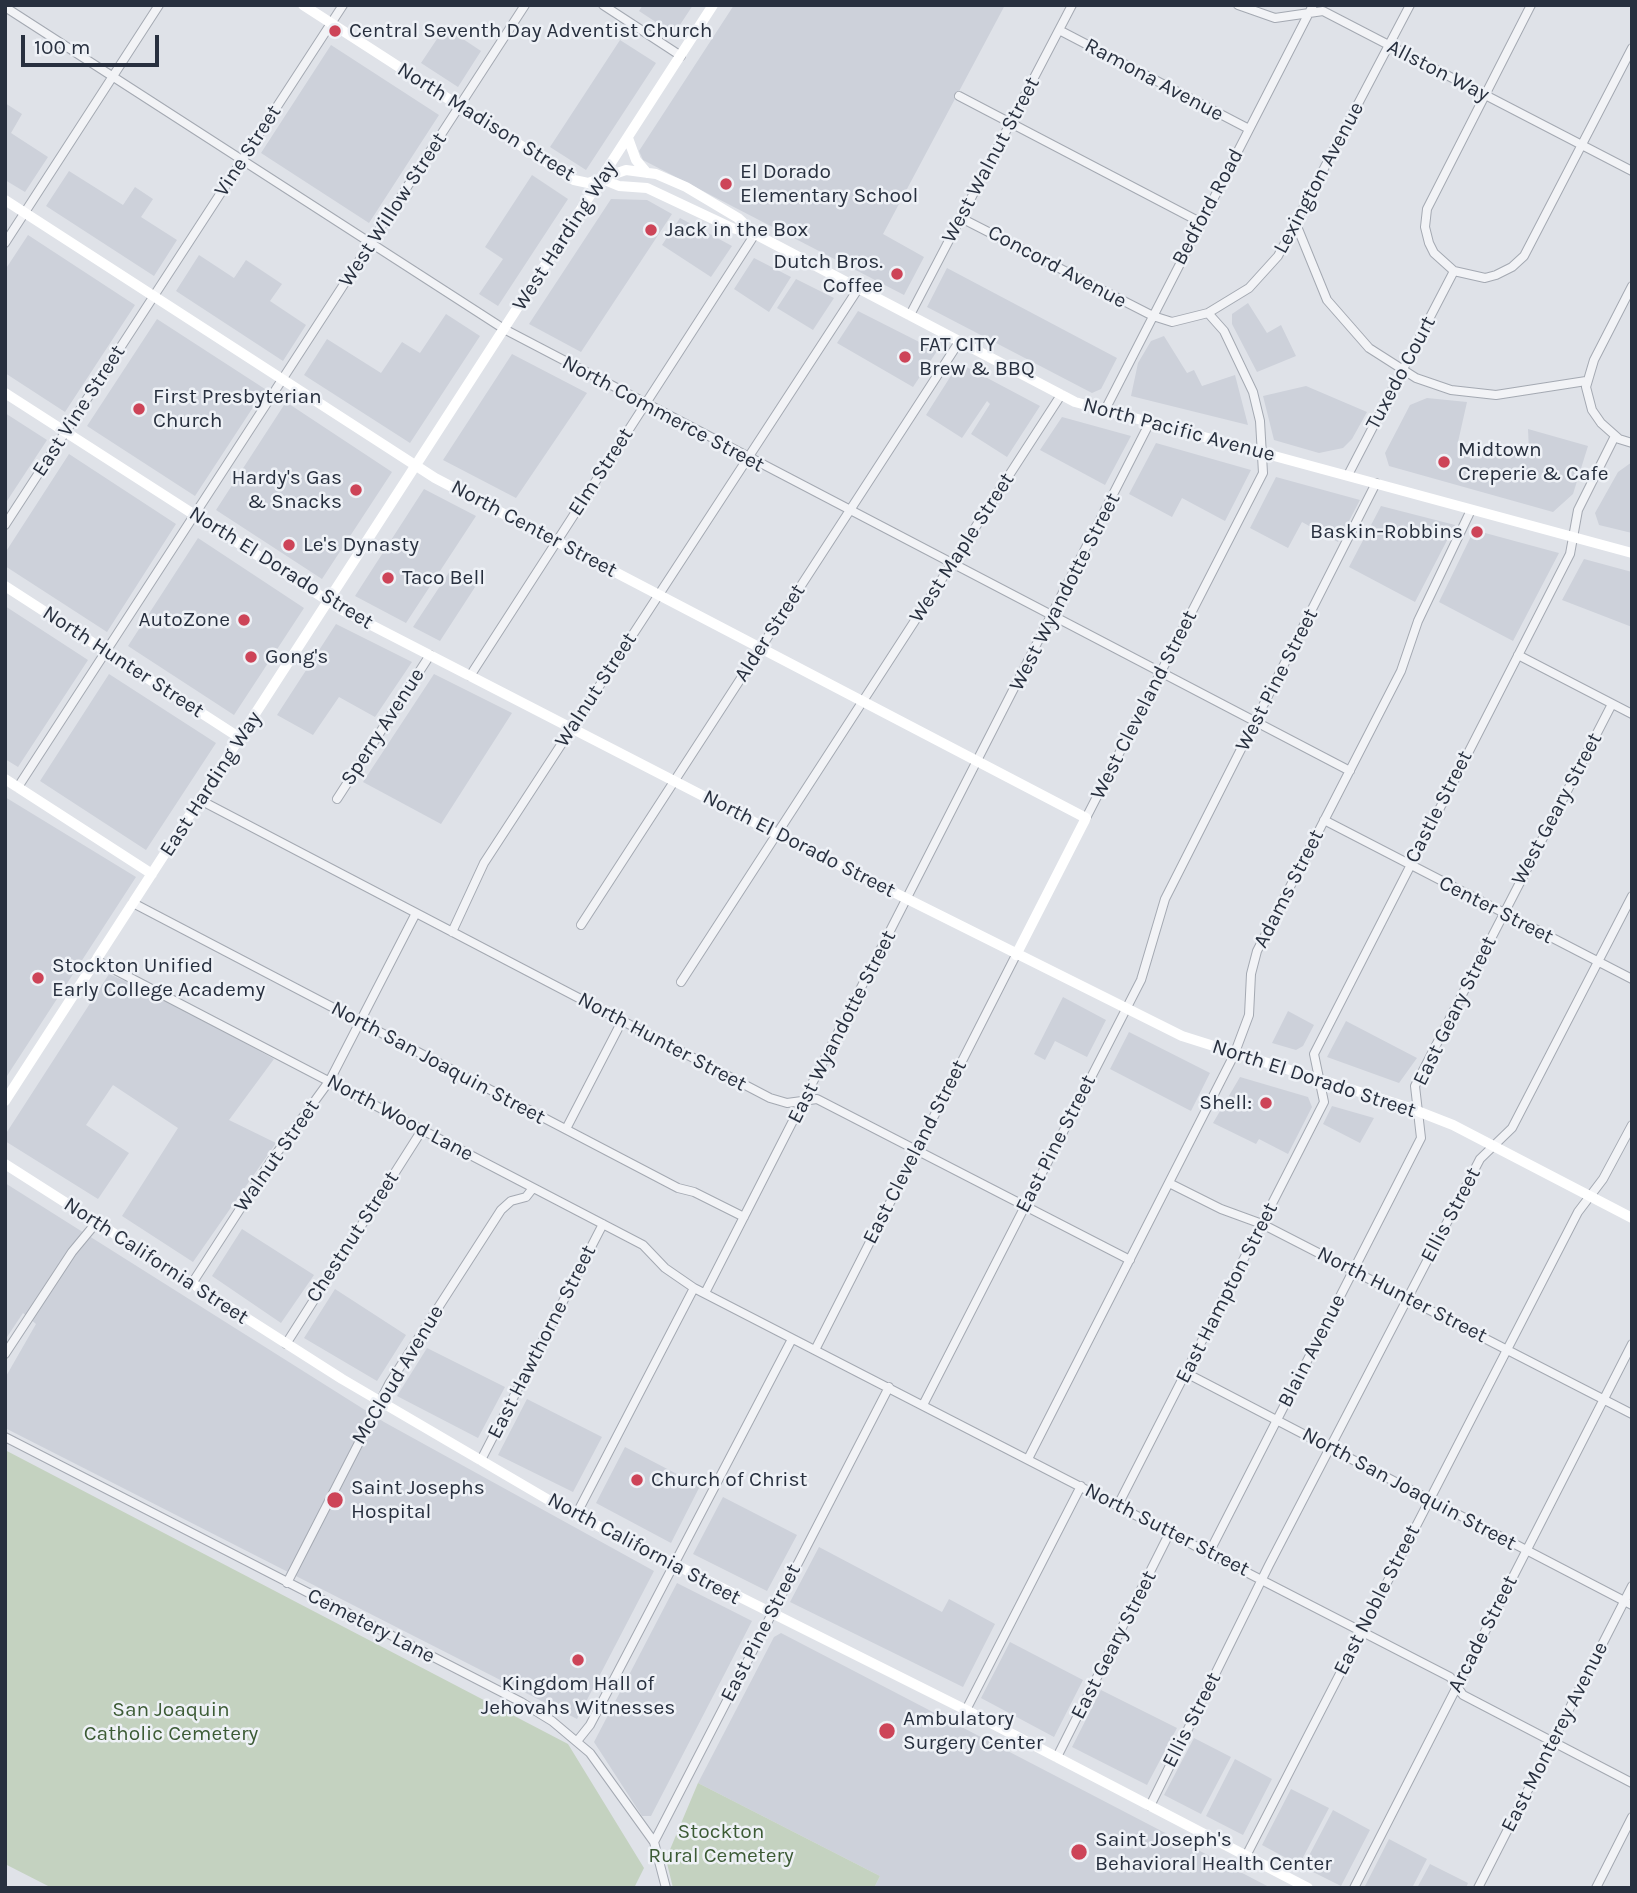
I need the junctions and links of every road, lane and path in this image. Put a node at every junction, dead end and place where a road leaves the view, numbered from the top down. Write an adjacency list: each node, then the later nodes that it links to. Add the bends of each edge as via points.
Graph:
1 (159, 5): 18 (street)
2 (303, 5): 13 (street, North Madison Street)
3 (343, 5): 13 (street, Vine Street)
4 (525, 5): 21 (street, West Willow Street)
5 (603, 5): 17 (street)
6 (713, 5): 17 (street, West Harding Way)
7 (1072, 5): 14 (street, West Walnut Street)
8 (1238, 5): 12 (street, Allston Way, via 1275,18)
9 (1409, 5): 15 (street, Lexington Avenue)
10 (1531, 5): 19 (street)
11 (5, 7): 18 (street, North Commerce Street)
12 (1311, 9): 15 (street, Allston Way); 23 (street, Bedford Road)
13 (331, 23): 21 (street, North Madison Street); 26 (street, Vine Street)
14 (1059, 30): 22 (street, West Walnut Street); 23 (street, Ramona Avenue)
15 (1389, 45): 19 (street, Allston Way); 34 (street, Lexington Avenue)
16 (1632, 48): 25 (street)
17 (681, 56): 24 (street, West Harding Way)
18 (113, 76): 26 (street, North Commerce Street); 31 (street)
19 (1484, 94): 25 (street, Allston Way); 38 (street, via 1426,214 1434,253)
20 (959, 96): 22 (street)
21 (460, 107): 29 (street, North Madison Street, via 574,180); 36 (street, West Willow Street)
22 (1010, 123): 32 (street, West Walnut Street); 33 (street)
23 (1249, 129): 33 (street, Bedford Road)
24 (628, 138): 28 (street); 29 (street, West Harding Way)
25 (1582, 145): 27 (street, Allston Way); 38 (street, via 1518,262 1485,278)
26 (242, 160): 36 (street, North Commerce Street); 41 (street, Vine Street)
27 (1632, 171)
28 (647, 173): 29 (street, North Pacific Avenue, via 626,170); 35 (street, North Pacific Avenue, via 686,187 738,218)
29 (602, 179): 35 (street, North Pacific Avenue, via 619,186 647,188); 45 (street, West Harding Way)
30 (5, 200): 31 (street, North Center Street)
31 (25, 213): 37 (street); 41 (street, North Center Street)
32 (961, 218): 43 (street, West Walnut Street); 44 (street, Concord Avenue)
33 (1200, 222): 44 (street, Bedford Road)
34 (1296, 224): 42 (street, Lexington Avenue, via 1261,278); 47 (street, via 1327,300 1368,348)
35 (755, 234): 40 (street, North Pacific Avenue); 52 (street, Elm Street)
36 (371, 242): 45 (street, North Commerce Street); 48 (street, West Willow Street)
37 (5, 243)
38 (1454, 271): 47 (street, Tuxedo Court)
39 (1632, 286): 49 (street)
40 (858, 289): 43 (street, North Pacific Avenue); 59 (street)
41 (154, 296): 48 (street, North Center Street); 55 (street, East Vine Street)
42 (1208, 313): 44 (street, Lexington Avenue, via 1180,322); 58 (street, via 1223,331 1252,392)
43 (910, 315): 46 (street, North Pacific Avenue)
44 (1153, 316): 53 (street, Bedford Road)
45 (504, 329): 52 (street, North Commerce Street); 60 (street, West Harding Way)
46 (959, 342): 51 (street, North Pacific Avenue); 64 (street, Alder Street)
47 (1402, 370): 49 (street, via 1433,385 1472,394 1515,394); 61 (street, Tuxedo Court)
48 (283, 379): 60 (street, North Center Street); 65 (street, West Willow Street)
49 (1586, 382): 56 (street, via 1592,410)
50 (5, 393): 55 (street, North El Dorado Street)
51 (1061, 395): 53 (street, North Pacific Avenue); 70 (street, West Maple Street)
52 (644, 405): 59 (street, North Commerce Street); 68 (street, Elm Street)
53 (1105, 410): 54 (street, North Pacific Avenue)
54 (1150, 422): 58 (street, North Pacific Avenue); 74 (street, West Wyandotte Street)
55 (66, 432): 65 (street, North El Dorado Street); 66 (street, East Vine Street)
56 (1615, 436): 57 (street); 67 (street, Castle Street, via 1578,510)
57 (1632, 443)
58 (1264, 454): 61 (street, North Pacific Avenue); 79 (street, West Cleveland Street, via 1263,472)
59 (747, 458): 64 (street, North Commerce Street); 72 (street)
60 (416, 466): 68 (street, North Center Street); 73 (street, East Harding Way)
61 (1348, 475): 62 (street, North Pacific Avenue)
62 (1377, 483): 63 (street, North Pacific Avenue); 84 (street, West Pine Street)
63 (1471, 510): 67 (street, North Pacific Avenue); 88 (street, Adams Street, via 1418,621 1401,671)
64 (849, 511): 70 (street, North Commerce Street); 75 (street, Alder Street)
65 (196, 514): 73 (street, North El Dorado Street); 76 (street, West Willow Street)
66 (5, 525)
67 (1573, 536): 69 (street, North Pacific Avenue); 77 (street, Castle Street, via 1570,554)
68 (557, 540): 72 (street, North Center Street); 80 (street, Elm Street)
69 (1632, 553)
70 (951, 565): 74 (street, North Commerce Street); 81 (street, West Maple Street)
71 (5, 586): 76 (street, North Hunter Street)
72 (658, 594): 75 (street, North Center Street); 85 (street, Walnut Street)
73 (328, 602): 78 (street, North El Dorado Street); 86 (street, East Harding Way)
74 (1052, 617): 79 (street, North Commerce Street); 87 (street, West Wyandotte Street)
75 (761, 646): 81 (street, North Center Street); 90 (street, Alder Street)
76 (106, 652): 86 (street, North Hunter Street); 91 (street, West Willow Street)
77 (1518, 654): 82 (street); 97 (street, Castle Street)
78 (430, 655): 80 (street, North El Dorado Street); 92 (street, Sperry Avenue)
79 (1160, 673): 84 (street, North Commerce Street); 94 (street, West Cleveland Street)
80 (470, 676): 85 (street, North El Dorado Street)
81 (864, 701): 87 (street, North Center Street); 96 (street, West Maple Street)
82 (1612, 704): 83 (street); 104 (street, West Geary Street)
83 (1632, 714)
84 (1256, 722): 88 (street, North Commerce Street); 99 (street, West Pine Street)
85 (572, 728): 90 (street, North El Dorado Street); 106 (street, Walnut Street, via 484,863)
86 (240, 738): 93 (street, East Harding Way)
87 (978, 760): 94 (street, North Center Street); 101 (street, East Wyandotte Street)
88 (1350, 771): 95 (street, Adams Street)
89 (5, 779): 91 (street)
90 (676, 781): 96 (street, North El Dorado Street); 105 (street, Alder Street)
91 (18, 787): 98 (street)
92 (337, 799)
93 (201, 800): 98 (street, East Harding Way); 103 (street, North Hunter Street)
94 (1086, 818): 107 (street, West Cleveland Street)
95 (1324, 820): 97 (street, Center Street); 115 (street, Adams Street, via 1257,951 1249,1015)
96 (777, 834): 101 (street, North El Dorado Street); 111 (street, West Maple Street)
97 (1409, 865): 104 (street, Center Street); 116 (street, Castle Street, via 1314,1054)
98 (152, 874): 102 (street, East Harding Way)
99 (1176, 877): 112 (street, East Pine Street)
100 (1632, 896): 109 (street, Ellis Street)
101 (908, 900): 107 (street, North El Dorado Street); 119 (street, East Wyandotte Street)
102 (133, 903): 108 (street, East Harding Way); 114 (street, North San Joaquin Street)
103 (416, 913): 106 (street, North Hunter Street); 114 (street, Walnut Street)
104 (1503, 914): 109 (street, Center Street); 120 (street, East Geary Street, via 1415,1086)
105 (581, 925)
106 (452, 932): 113 (street, North Hunter Street)
107 (1016, 955): 112 (street, North El Dorado Street); 125 (street, East Cleveland Street)
108 (96, 960): 117 (street, North Wood Lane); 118 (street, East Harding Way)
109 (1598, 962): 110 (street, Center Street); 124 (street, Ellis Street, via 1512,1128)
110 (1632, 979)
111 (681, 982)
112 (1126, 1009): 115 (street, North El Dorado Street); 130 (street, East Pine Street)
113 (622, 1021): 119 (street, North Hunter Street, via 770,1098 784,1103); 122 (street)
114 (360, 1022): 117 (street, Walnut Street); 122 (street, North San Joaquin Street)
115 (1234, 1055): 116 (street, North El Dorado Street); 127 (street, Adams Street)
116 (1318, 1079): 120 (street, North El Dorado Street); 134 (street, East Hampton Street, via 1324,1102)
117 (330, 1080): 123 (street, North Wood Lane); 138 (street, Walnut Street)
118 (5, 1101)
119 (803, 1101): 125 (street, North Hunter Street, via 817,1099); 131 (street, East Wyandotte Street)
120 (1417, 1111): 124 (street, North El Dorado Street); 137 (street, Blain Avenue, via 1421,1138)
121 (1632, 1125): 129 (street, East Noble Street)
122 (566, 1129): 131 (street, North San Joaquin Street)
123 (422, 1130): 128 (street, North Wood Lane); 143 (street, Chestnut Street)
124 (1496, 1145): 129 (street, North El Dorado Street); 141 (street, Ellis Street, via 1480,1159)
125 (916, 1150): 130 (street, North Hunter Street); 146 (street, East Cleveland Street)
126 (5, 1164): 133 (street, North California Street)
127 (1169, 1182): 134 (street, North Hunter Street, via 1221,1209); 136 (street, Adams Street)
128 (533, 1188): 135 (street, North Wood Lane); 151 (street, McCloud Avenue, via 501,1210)
129 (1590, 1196): 132 (street, North El Dorado Street); 145 (street, East Noble Street)
130 (1024, 1206): 136 (street, North Hunter Street); 152 (street, East Pine Street)
131 (744, 1217): 140 (street, East Wyandotte Street)
132 (1632, 1218)
133 (96, 1223): 138 (street, North California Street); 147 (street)
134 (1262, 1223): 137 (street, North Hunter Street); 148 (street, East Hampton Street)
135 (603, 1224): 139 (street, North Wood Lane, via 643,1245 664,1268); 158 (street, East Hawthorne Street)
136 (1130, 1261): 157 (street, Adams Street)
137 (1354, 1270): 141 (street, North Hunter Street); 154 (street, Blain Avenue)
138 (191, 1285): 143 (street, North California Street)
139 (694, 1288): 140 (street, North Sutter Street); 162 (street)
140 (705, 1293): 142 (street, North Sutter Street)
141 (1407, 1297): 145 (street, North Hunter Street); 156 (street, Ellis Street)
142 (792, 1339): 146 (street, North Sutter Street); 166 (street)
143 (286, 1344): 151 (street, North California Street)
144 (1632, 1344): 150 (street, Arcade Street)
145 (1506, 1349): 150 (street, North Hunter Street); 160 (street, East Noble Street)
146 (814, 1350): 149 (street, North Sutter Street)
147 (5, 1354)
148 (1186, 1373): 154 (street, North San Joaquin Street); 161 (street, East Hampton Street)
149 (889, 1387): 152 (street, North Sutter Street); 171 (street, East Pine Street)
150 (1603, 1400): 153 (street, North Hunter Street); 164 (street, Arcade Street)
151 (379, 1401): 158 (street, North California Street); 168 (street, McCloud Avenue)
152 (923, 1405): 157 (street, North Sutter Street)
153 (1632, 1414)
154 (1277, 1419): 156 (street, North San Joaquin Street); 165 (street, Blain Avenue)
155 (5, 1437): 168 (street, Cemetery Lane)
156 (1330, 1448): 160 (street, North San Joaquin Street); 167 (street, Ellis Street)
157 (1028, 1459): 159 (street, North Sutter Street)
158 (481, 1460): 162 (street, North California Street)
159 (1081, 1486): 161 (street, North Sutter Street); 174 (street)
160 (1428, 1499): 164 (street, North San Joaquin Street); 172 (street, East Noble Street)
161 (1118, 1505): 163 (street, North Sutter Street)
162 (576, 1515): 166 (street, North California Street)
163 (1170, 1532): 165 (street, North Sutter Street); 177 (street, East Geary Street)
164 (1526, 1550): 170 (street, North San Joaquin Street); 173 (street, Arcade Street)
165 (1210, 1551): 167 (street, North Sutter Street)
166 (673, 1565): 171 (street, North California Street); 175 (street)
167 (1263, 1580): 172 (street, North Sutter Street); 179 (street, Ellis Street)
168 (287, 1583): 175 (street, Cemetery Lane, via 521,1702)
169 (1632, 1586): 170 (street, East Monterey Avenue)
170 (1628, 1603): 176 (street, East Monterey Avenue)
171 (771, 1615): 174 (street, North California Street); 181 (street, East Pine Street)
172 (1361, 1631): 173 (street, North Sutter Street, via 1450,1677); 182 (street, East Noble Street)
173 (1457, 1686): 176 (street, North Sutter Street, via 1463,1695); 185 (street, Arcade Street)
174 (966, 1710): 177 (street, North California Street)
175 (578, 1740): 181 (street, Cemetery Lane)
176 (1552, 1741): 178 (street, North Sutter Street); 186 (street, East Monterey Avenue)
177 (1057, 1757): 179 (street, North California Street)
178 (1632, 1783)
179 (1150, 1806): 182 (street, North California Street)
180 (1632, 1817): 187 (street)
181 (654, 1842): 183 (street, Cemetery Lane)
182 (1246, 1856): 184 (street, North California Street)
183 (666, 1888)
184 (1308, 1888)
185 (1354, 1888)
186 (1478, 1888)
187 (1595, 1888)

